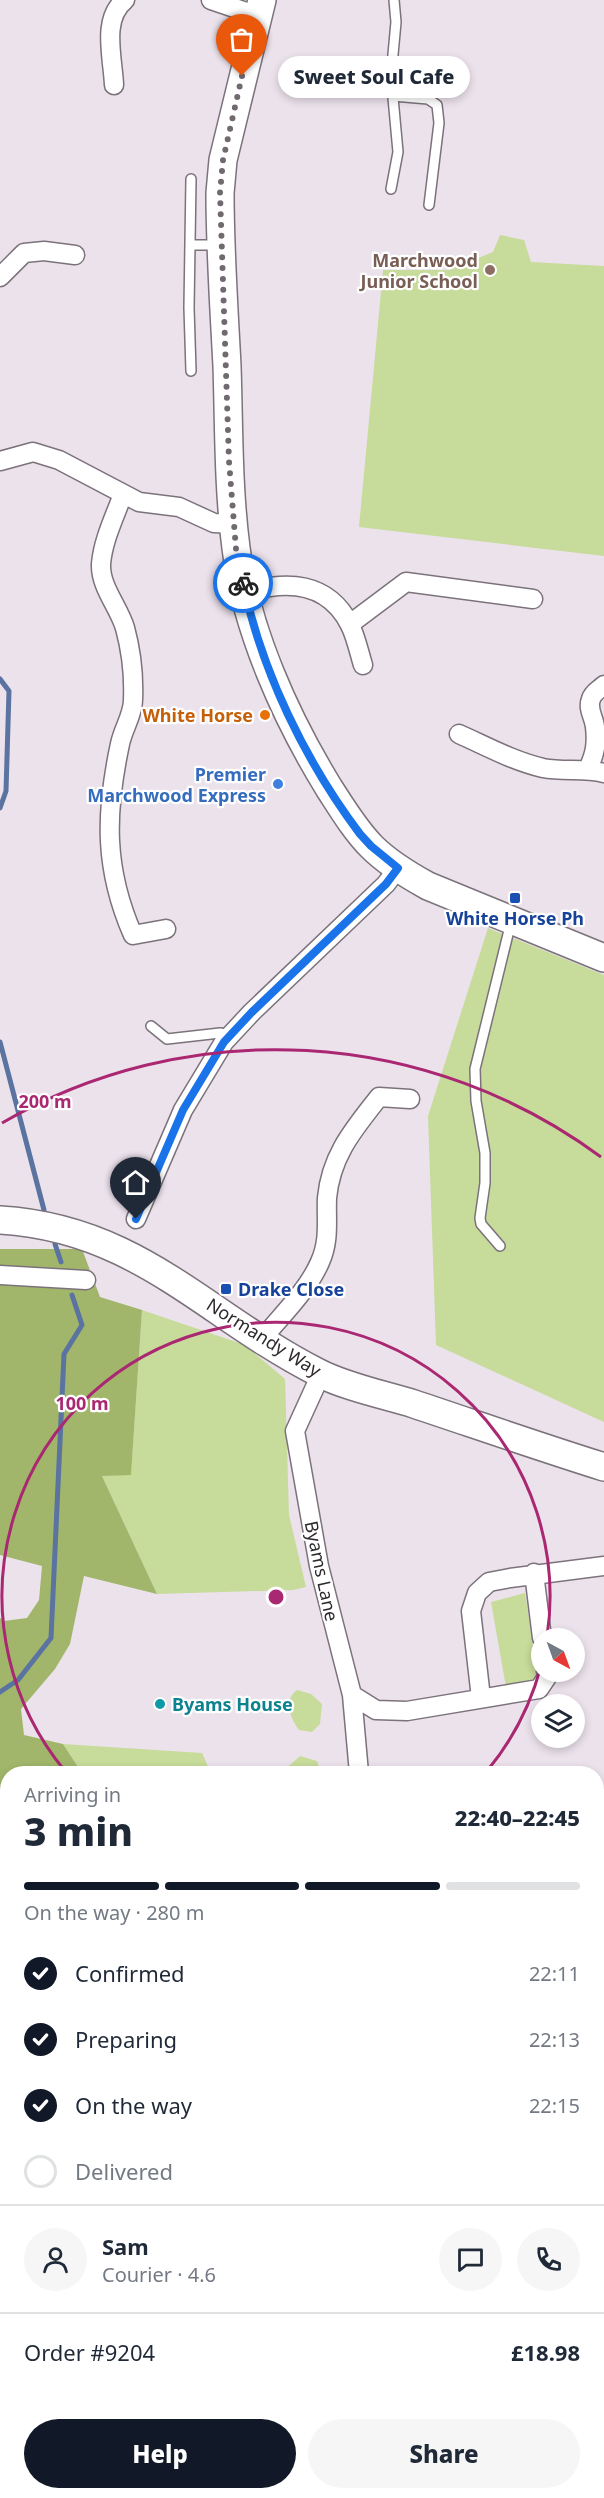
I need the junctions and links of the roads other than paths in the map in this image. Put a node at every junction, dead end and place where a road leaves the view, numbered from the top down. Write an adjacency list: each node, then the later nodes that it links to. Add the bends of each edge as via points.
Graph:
1 (125, 0): 5 (street, via 112,15 110,25)
2 (211, 0): 4 (street)
3 (394, 0): 6 (lane)
4 (260, 8): 11 (street, via 223,160)
5 (114, 85)
6 (393, 96): 8 (lane, via 398,152); 9 (lane, via 428,99 436,105 439,123)
7 (191, 178): 10 (lane)
8 (391, 189)
9 (429, 205)
10 (190, 245): 11 (lane); 14 (lane)
11 (220, 245): 17 (street)
12 (75, 255): 13 (street, via 24,253)
13 (0, 277)
14 (191, 371)
15 (0, 461): 16 (street, via 33,452 59,460)
16 (123, 494): 17 (street, via 139,502 179,507 214,523); 27 (street, via 101,565 124,627 134,703 120,742 114,781 109,823 111,862 119,904 133,936)
17 (234, 524): 18 (street)
18 (245, 593): 20 (street, via 272,585 314,590 332,601); 25 (street, via 273,677 304,747 360,834)
19 (533, 599): 20 (street, via 406,582)
20 (350, 624): 21 (street)
21 (363, 665)
22 (604, 685): 24 (street, via 595,692 589,708 595,725)
23 (459, 734): 24 (street, via 543,768)
24 (596, 771)
25 (398, 868): 26 (street, via 428,886); 30 (street)
26 (512, 920): 28 (street); 34 (lane, via 475,1069 485,1153 480,1218)
27 (166, 929)
28 (604, 958)
29 (150, 1026): 30 (lane, via 166,1039)
30 (230, 1035): 32 (street, via 183,1110)
31 (410, 1099): 37 (street, via 379,1097 347,1137 335,1162 327,1197 328,1228 320,1263)
32 (136, 1219)
33 (0, 1220): 37 (street, Normandy Way, via 63,1230 132,1255)
34 (500, 1246)
35 (0, 1275): 36 (street)
36 (86, 1280)
37 (262, 1340): 38 (street, Normandy Way)
38 (321, 1374): 39 (street, Normandy Way); 44 (street, Byams Lane, via 295,1431 319,1566)
39 (604, 1467)
40 (604, 1566): 41 (street)
41 (534, 1573): 42 (street); 45 (street, via 489,1582 477,1593 471,1611)
42 (541, 1628)
43 (544, 1682): 45 (street, via 539,1689)
44 (352, 1695): 45 (street, via 376,1710 407,1711); 46 (street, Byams Lane)
45 (481, 1698)
46 (358, 1766)

